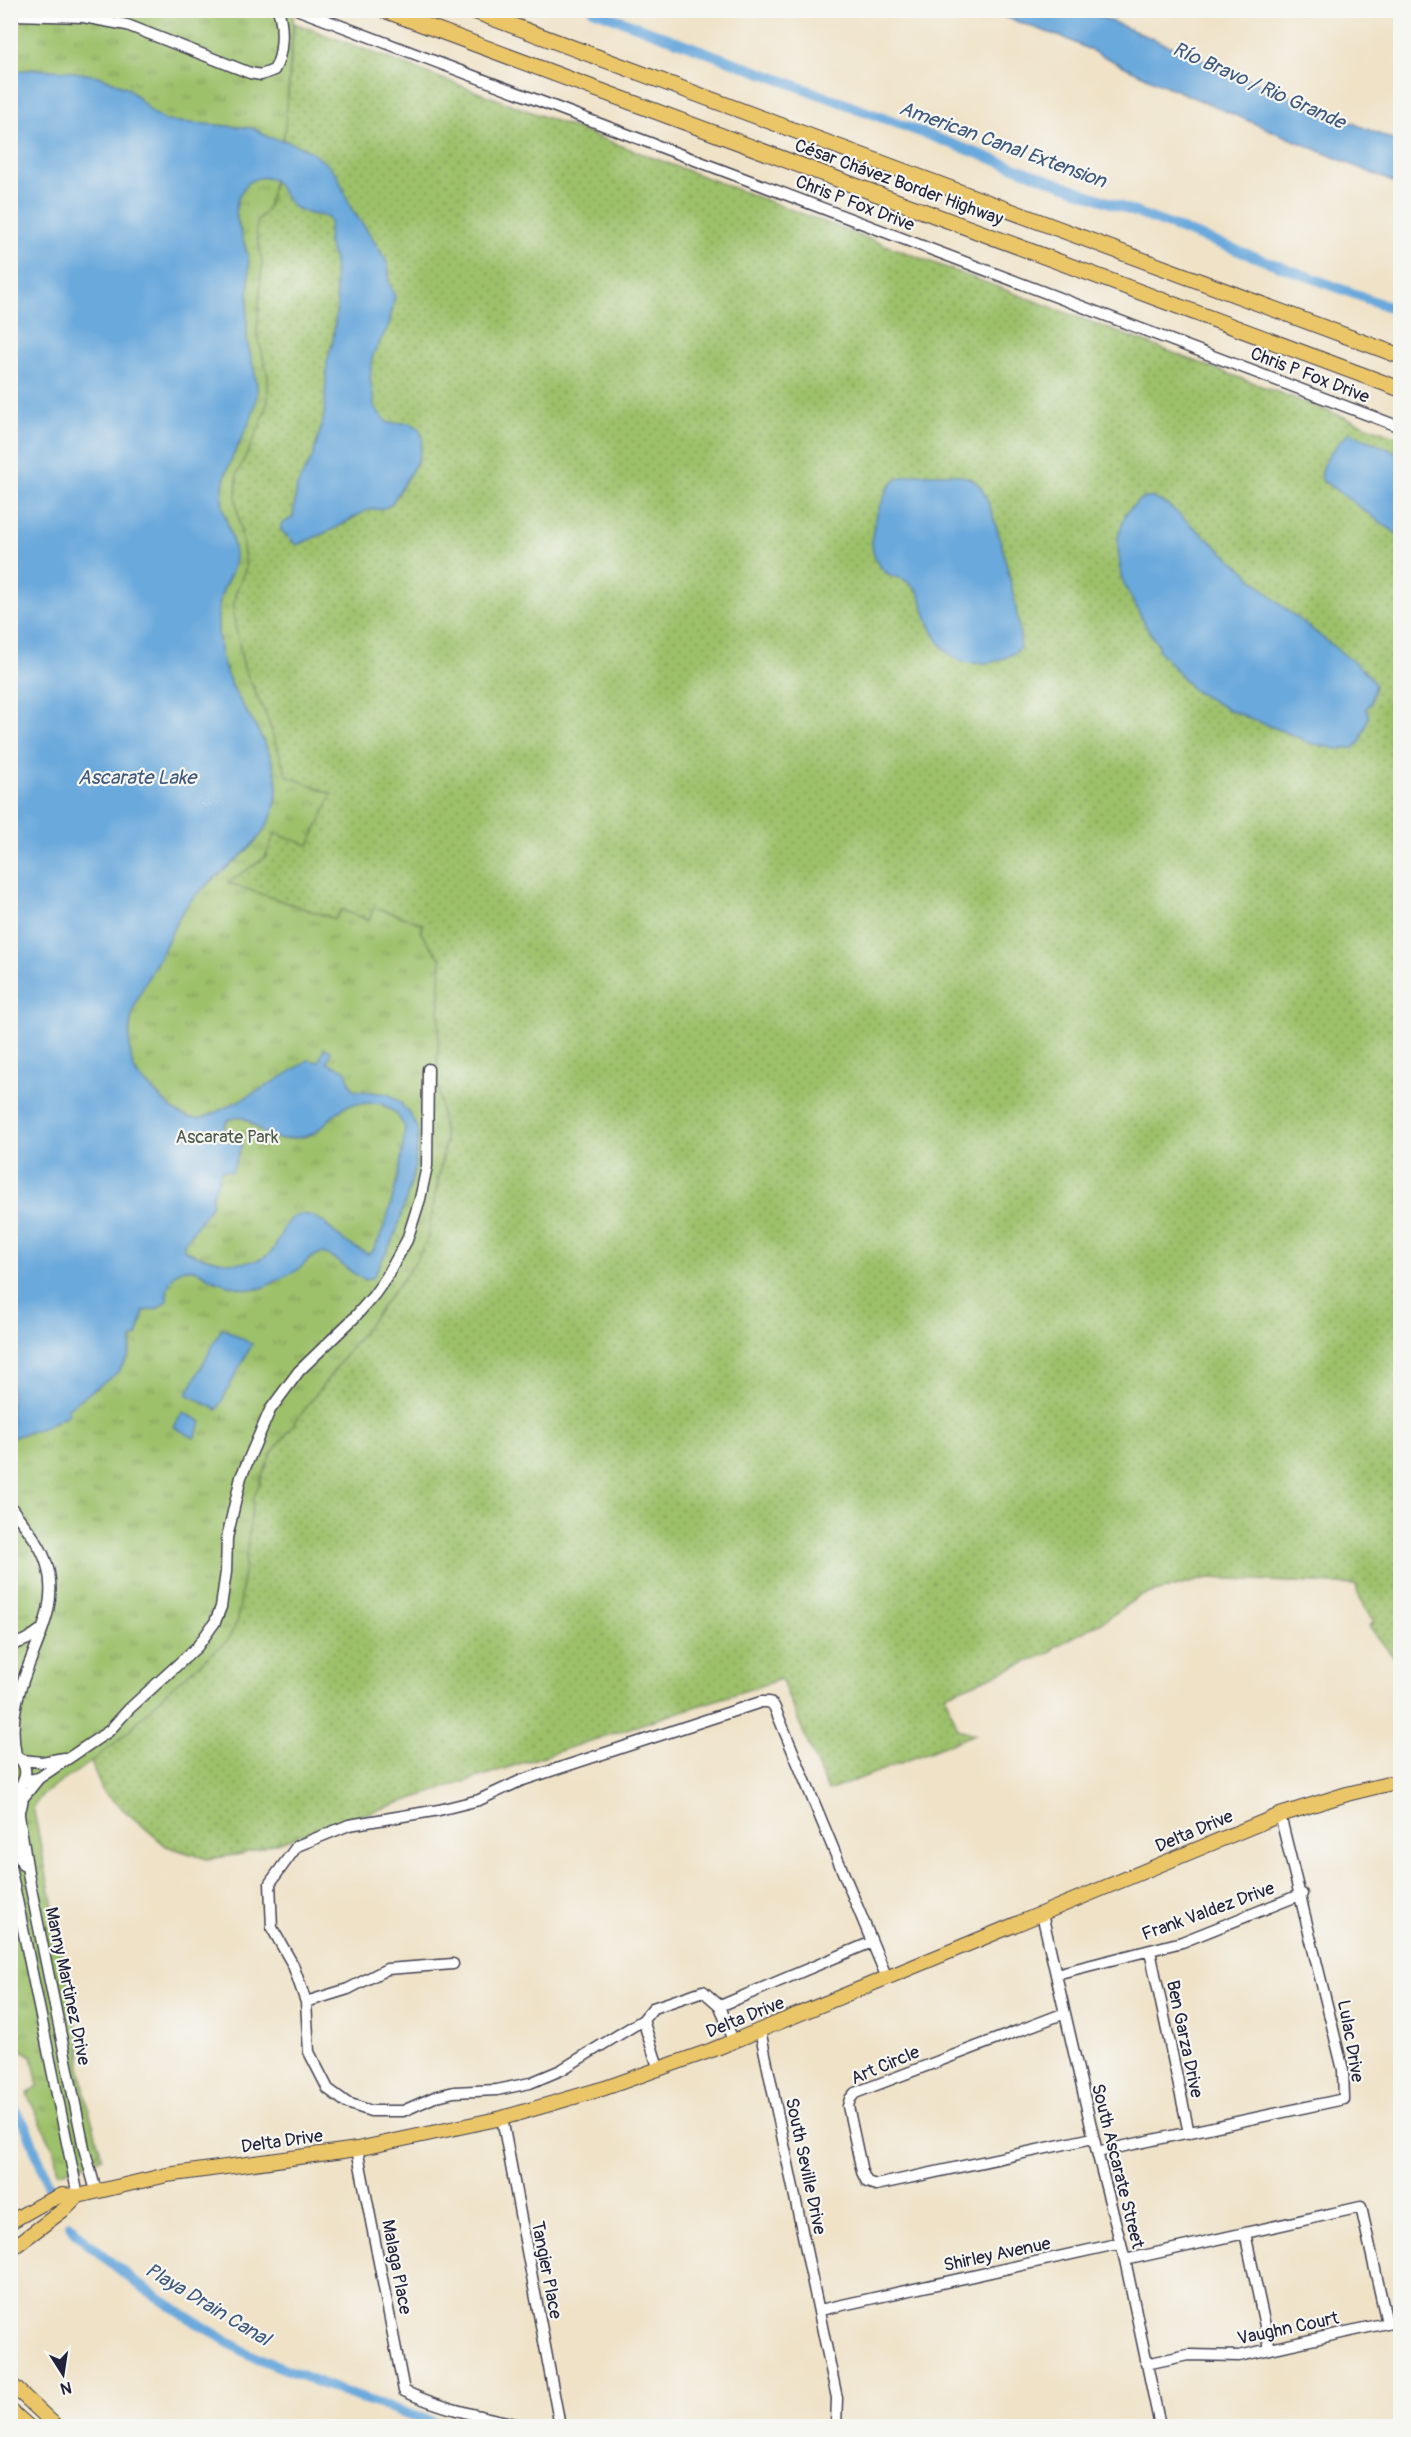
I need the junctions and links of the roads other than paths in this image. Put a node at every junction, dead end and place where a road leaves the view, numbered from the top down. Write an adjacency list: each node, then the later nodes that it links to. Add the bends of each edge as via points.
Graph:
1 (278, 10): 5 (street, via 278,62 274,70 261,75 127,25 83,17)
2 (298, 10): 8 (street, Chris P Fox Drive)
3 (384, 10): 7 (highway, César Chávez Border Highway)
4 (471, 10): 6 (highway, César Chávez Border Highway)
5 (14, 15)
6 (1401, 356)
7 (1401, 389)
8 (1401, 427)
9 (429, 1069): 14 (street, via 427,1166 407,1240 374,1295 299,1371 270,1410 241,1477 227,1538 221,1607 214,1622 198,1647 109,1731)
10 (10, 1506): 11 (street, Manny Martinez Drive, via 39,1546 50,1578 49,1604)
11 (40, 1630): 12 (street); 13 (street, Manny Martinez Drive, via 13,1702 10,1721)
12 (10, 1646)
13 (16, 1756): 14 (street, via 42,1762); 17 (street, Manny Martinez Drive, via 26,1770)
14 (67, 1758): 15 (street)
15 (39, 1778): 17 (street); 18 (street, via 23,1798)
16 (1401, 1781): 19 (main road, Delta Drive)
17 (18, 1787): 18 (street, Manny Martinez Drive)
18 (18, 1815): 24 (street, Manny Martinez Drive)
19 (1280, 1815): 21 (street, Lulac Drive); 22 (main road, Delta Drive)
20 (10, 1866): 26 (street, Manny Martinez Drive)
21 (1302, 1894): 25 (street, Frank Valdez Drive); 40 (street, Lulac Drive, via 1343,2070 1344,2099)
22 (1042, 1914): 28 (street, South Ascarate Street); 29 (main road, Delta Drive)
23 (872, 1942): 29 (street); 30 (street, via 774,1706 761,1702 520,1781 478,1800 349,1825 297,1846 270,1883 272,1928 293,1965); 31 (street)
24 (44, 1950): 26 (street); 36 (street, Manny Martinez Drive)
25 (1150, 1952): 28 (street, Frank Valdez Drive); 40 (street, Ben Garza Drive)
26 (28, 1953): 37 (street, Manny Martinez Drive)
27 (453, 1964): 30 (street, via 387,1969 348,1989)
28 (1056, 1974): 32 (street, South Ascarate Street)
29 (887, 1978): 34 (main road, Delta Drive)
30 (306, 2002): 33 (street, via 309,2052 328,2089 347,2103 371,2111 403,2111 454,2092 497,2090 530,2083 561,2070)
31 (720, 2006): 33 (street, via 703,1991 653,2008); 35 (street)
32 (1065, 2013): 41 (street, South Ascarate Street); 41 (street, Art Circle, via 855,2093 848,2106 862,2172 867,2182 876,2185)
33 (643, 2020): 38 (street)
34 (760, 2030): 35 (main road, Delta Drive); 52 (street, South Seville Drive)
35 (733, 2041): 38 (main road, Delta Drive)
36 (66, 2054): 37 (street); 44 (street, Manny Martinez Drive)
37 (49, 2058): 45 (street, Manny Martinez Drive)
38 (659, 2070): 39 (main road, Delta Drive)
39 (502, 2118): 42 (main road, Delta Drive); 62 (street, Tangier Place)
40 (1189, 2133): 43 (street, Lulac Drive)
41 (1094, 2138): 43 (street, South Ascarate Street)
42 (357, 2149): 44 (main road, Delta Drive, via 167,2175); 61 (street, Malaga Place, via 404,2391 423,2400)
43 (1097, 2152): 49 (street, South Ascarate Street)
44 (96, 2191): 45 (main road, Delta Drive)
45 (78, 2196): 46 (main road, Delta Drive, via 62,2195); 50 (main road, Delta Drive)
46 (10, 2222)
47 (10, 2229): 50 (main road)
48 (1245, 2233): 51 (street); 54 (street, via 1361,2207); 55 (street)
49 (1121, 2243): 51 (street, South Ascarate Street); 52 (street, Shirley Avenue)
50 (15, 2247)
51 (1125, 2260): 56 (street, South Ascarate Street)
52 (820, 2310): 63 (street, South Seville Drive, via 837,2398)
53 (1401, 2320): 54 (street, Vaughn Court)
54 (1387, 2323): 55 (street, Vaughn Court)
55 (1270, 2349): 56 (street, Vaughn Court, via 1226,2357 1188,2355)
56 (1146, 2364): 64 (street, South Ascarate Street)
57 (10, 2383): 60 (main road)
58 (10, 2410): 59 (main road)
59 (28, 2427)
60 (56, 2427)
61 (525, 2427)
62 (560, 2427)
63 (836, 2427)
64 (1160, 2427)

